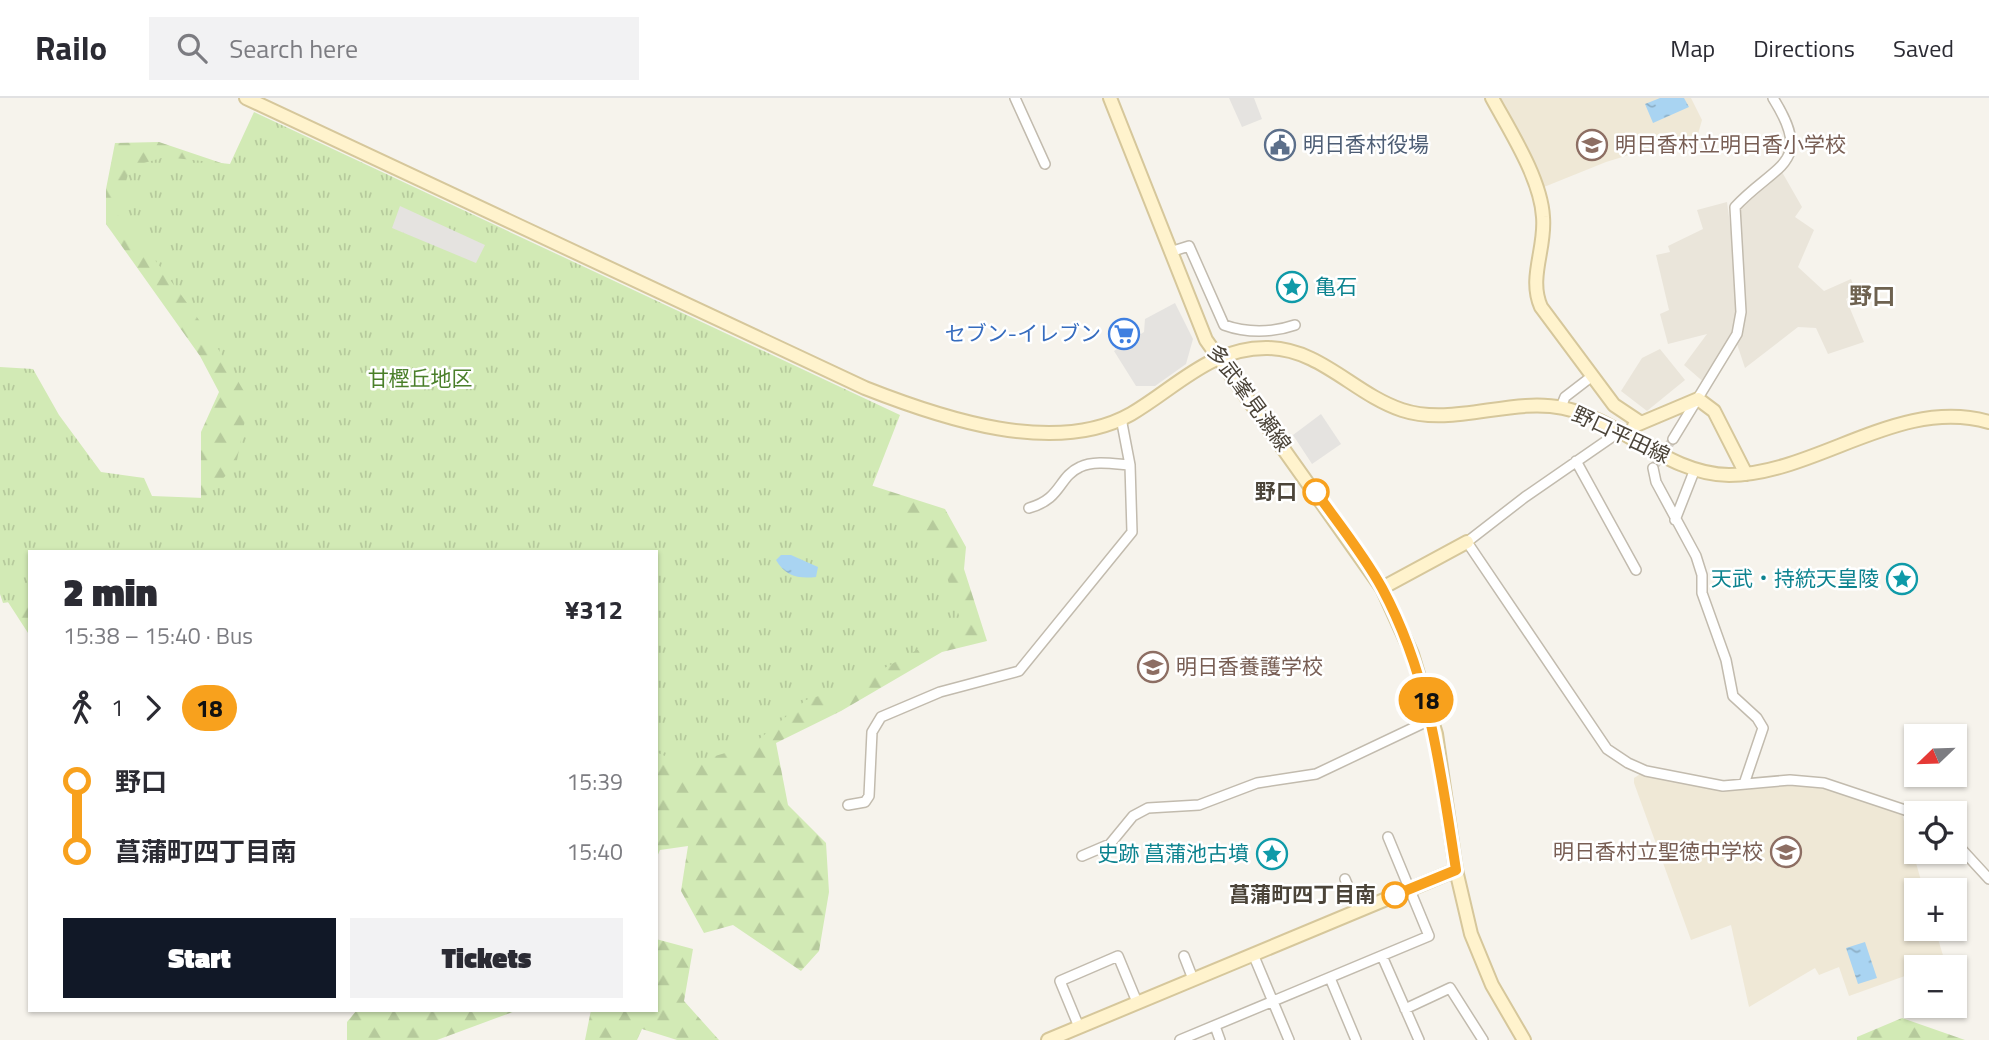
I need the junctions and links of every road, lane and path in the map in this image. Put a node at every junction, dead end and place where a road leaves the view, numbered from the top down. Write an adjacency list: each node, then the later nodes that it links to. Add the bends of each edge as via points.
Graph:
1 (246, 98): 13 (street, via 886,396 962,420 1041,433 1083,432)
2 (1016, 98): 6 (street)
3 (1110, 98): 7 (street, 多武峯見瀬線)
4 (1492, 98): 10 (street, via 1542,207 1536,296)
5 (1773, 98): 11 (street, via 1787,121 1792,149 1786,164 1735,207 1741,312 1737,334)
6 (1045, 164)
7 (1170, 252): 8 (street, via 1189,246 1224,325 1240,331 1280,331); 9 (street, 多武峯見瀬線)
8 (1295, 325)
9 (1217, 356): 12 (street, 野口平田線, via 1255,349 1289,350 1318,361 1353,387 1406,412); 13 (street); 27 (street, 多武峯見瀬線)
10 (1591, 377): 12 (street, via 1565,397); 15 (street, via 1614,405)
11 (1698, 399): 15 (street); 17 (street); 22 (street, via 1714,411)
12 (1561, 407): 16 (street, 野口平田線)
13 (1122, 418): 19 (street)
14 (1989, 422): 22 (street, 野口平田線, via 1938,418 1907,422 1770,472)
15 (1641, 423): 16 (street)
16 (1622, 430): 18 (street); 21 (street, 野口平田線)
17 (1673, 439)
18 (1576, 461): 25 (street); 26 (street)
19 (1130, 465): 23 (street, via 1079,467 1048,503); 30 (street, via 1132,532 1052,633 1019,671 940,692 881,717 872,732 869,796 865,802)
20 (1653, 468): 24 (street)
21 (1695, 469): 22 (street, 野口平田線); 24 (street)
22 (1746, 474)
23 (1029, 508)
24 (1675, 520): 29 (street, via 1696,556 1702,593 1726,660 1733,696 1763,728)
25 (1467, 542): 27 (street); 29 (street, via 1607,749 1646,771 1723,786)
26 (1636, 570)
27 (1382, 588): 28 (street, 多武峯見瀬線, via 1412,654)
28 (1432, 719): 34 (street, via 1316,774 1257,783 1199,805 1148,808 1133,816 1110,844); 35 (street, 多武峯見瀬線)
29 (1744, 784): 31 (street, via 1824,783)
30 (848, 805)
31 (1904, 810)
32 (1388, 838): 38 (street)
33 (1967, 855): 37 (street)
34 (1082, 856)
35 (1456, 870): 38 (street); 57 (street, 多武峯見瀬線, via 1482,962)
36 (1345, 879): 39 (street)
37 (1989, 879)
38 (1409, 889): 39 (street); 42 (street, via 1429,936)
39 (1358, 910): 40 (street)
40 (1253, 954): 44 (street); 46 (street)
41 (1184, 956): 44 (street)
42 (1382, 956): 43 (street); 47 (street)
43 (1330, 978): 46 (street); 54 (street)
44 (1193, 979): 45 (street)
45 (1138, 1002): 49 (street); 49 (street, via 1118,956 1106,961 1060,981)
46 (1273, 1002): 48 (street); 53 (street)
47 (1405, 1009): 55 (street); 56 (street, via 1450,988)
48 (1215, 1026): 51 (street); 52 (street)
49 (1079, 1027): 50 (street)
50 (1048, 1040)
51 (1180, 1040)
52 (1220, 1040)
53 (1289, 1040)
54 (1356, 1040)
55 (1419, 1040)
56 (1483, 1040)
57 (1524, 1040)

